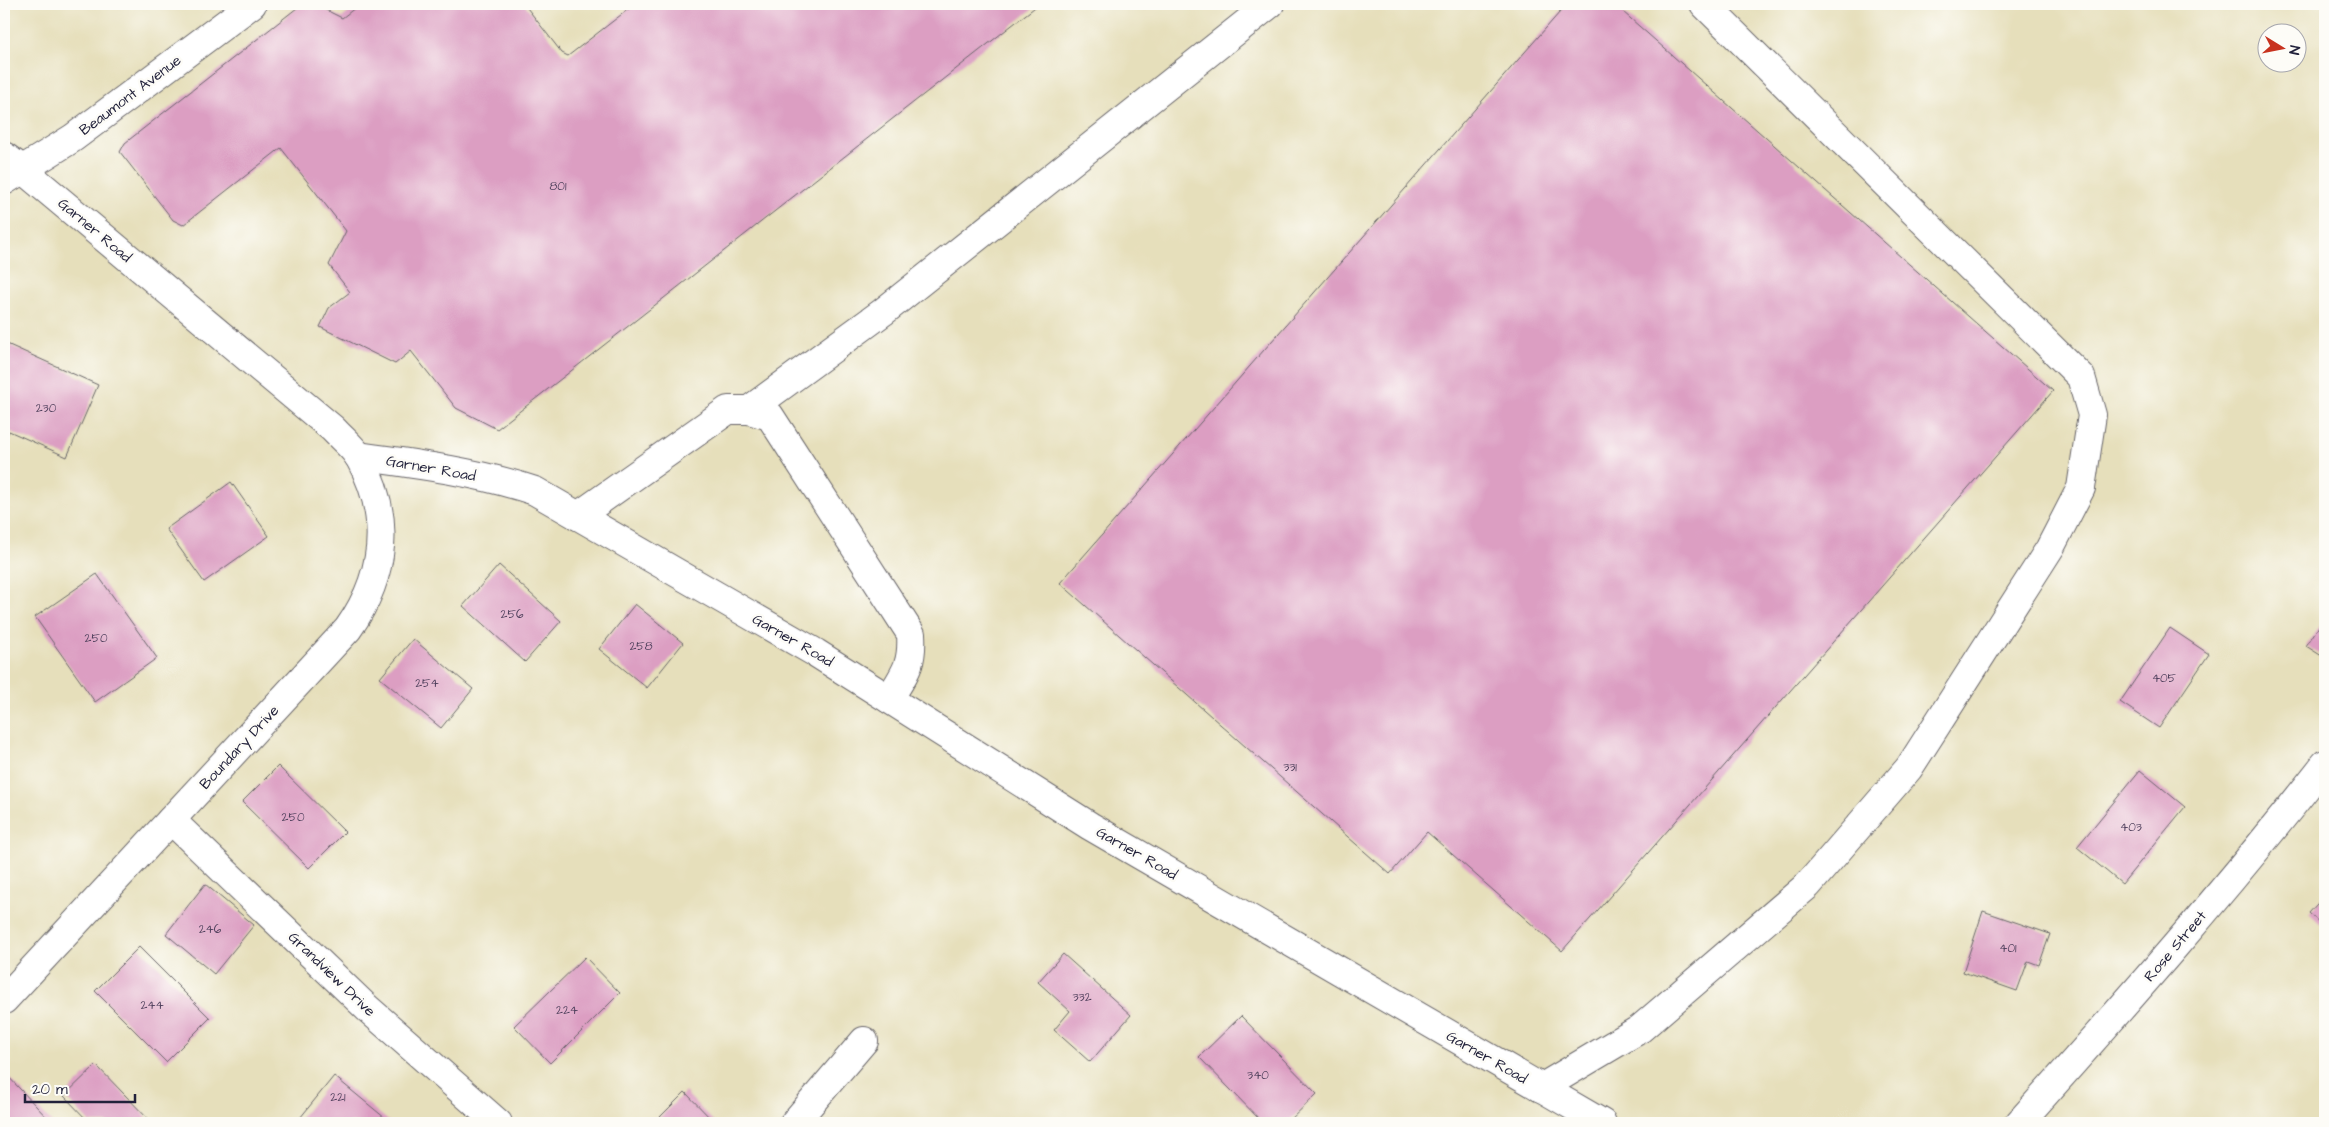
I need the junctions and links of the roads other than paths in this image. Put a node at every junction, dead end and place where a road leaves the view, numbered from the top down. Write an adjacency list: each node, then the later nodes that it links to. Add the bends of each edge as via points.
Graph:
1 (252, 4): 4 (street, Beaumont Avenue, via 73,138)
2 (1270, 4): 5 (street, via 883,312)
3 (1704, 4): 13 (street, via 2081,377 2092,416 2081,488 2050,548 1909,768 1808,885 1640,1028)
4 (10, 169): 6 (street, Garner Road, via 333,429)
5 (749, 410): 7 (street, via 728,410); 8 (street, via 770,416 911,634 910,666)
6 (358, 456): 7 (street, Garner Road, via 509,482 535,491); 10 (street, Boundary Drive, via 380,514 381,546 375,578 362,609 348,629)
7 (578, 516): 8 (street, Garner Road, via 816,653)
8 (889, 699): 13 (street, Garner Road, via 1090,826)
9 (2325, 764): 17 (street, Rose Street, via 2126,1004)
10 (171, 820): 11 (street, Boundary Drive); 14 (street, Grandview Drive, via 367,1008)
11 (4, 1000)
12 (864, 1042): 15 (street)
13 (1541, 1088): 16 (street, Garner Road)
14 (498, 1123)
15 (794, 1123)
16 (1602, 1123)
17 (2019, 1123)

